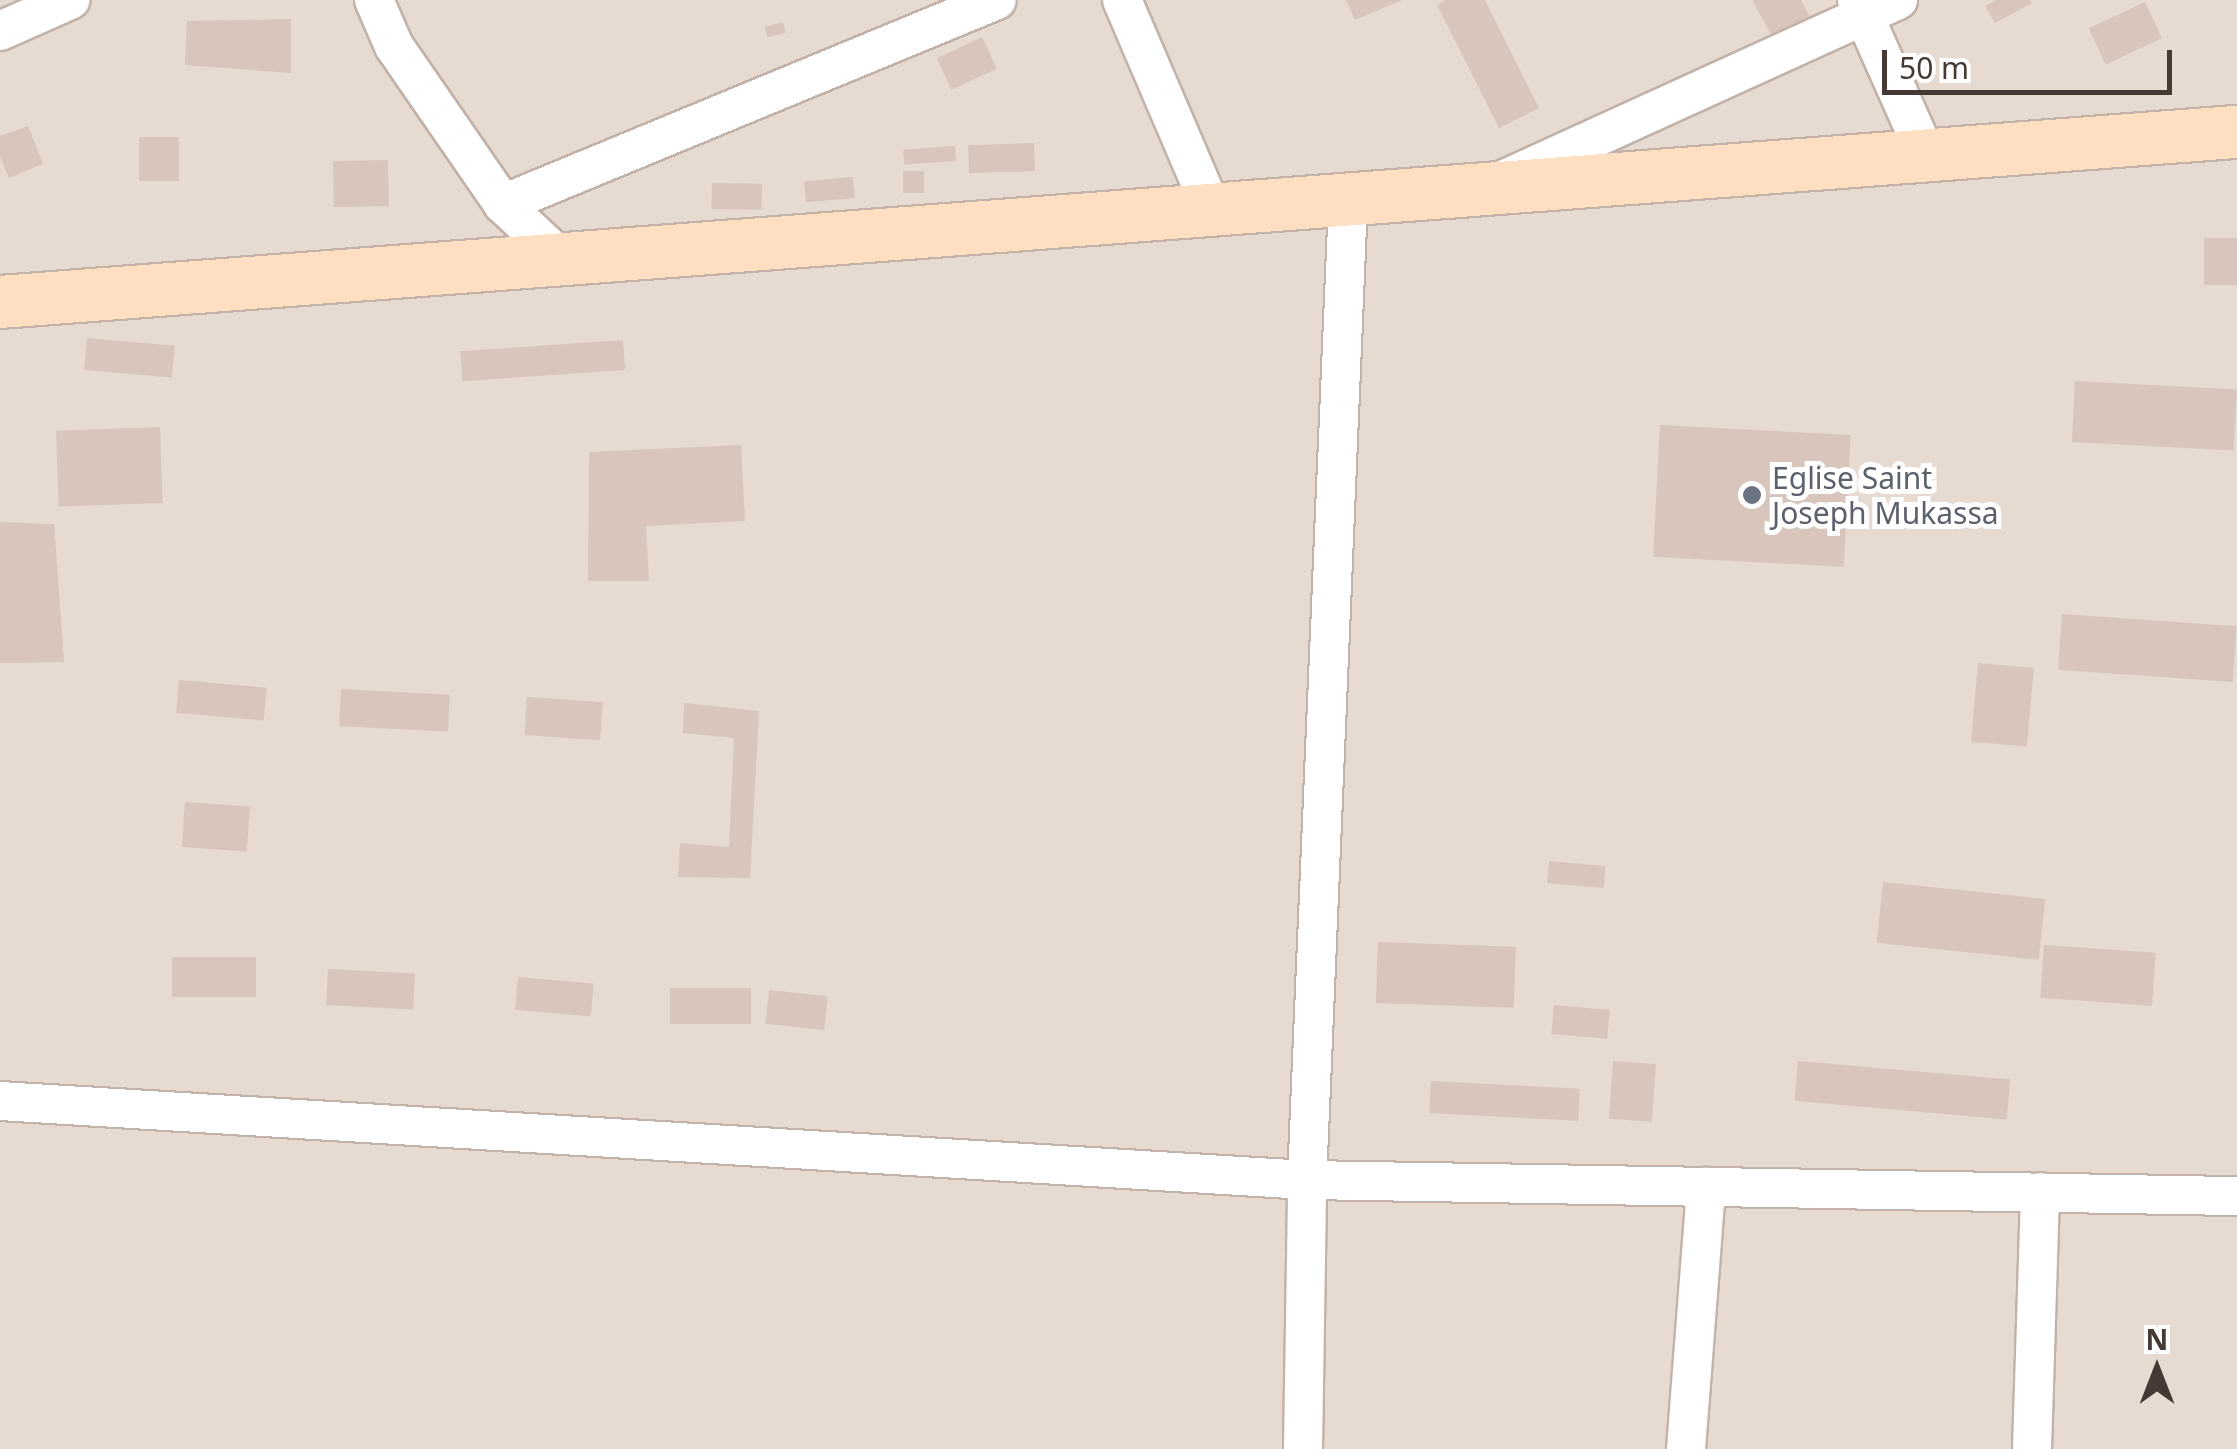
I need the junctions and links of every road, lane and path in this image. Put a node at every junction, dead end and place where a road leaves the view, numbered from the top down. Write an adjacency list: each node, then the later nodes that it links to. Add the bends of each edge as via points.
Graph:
1 (70, 0): 6 (street)
2 (374, 0): 11 (street, via 394,46)
3 (997, 0): 11 (street)
4 (1122, 0): 12 (street)
5 (1873, 5): 8 (street); 9 (street)
6 (0, 31)
7 (2237, 132): 8 (street)
8 (1927, 156): 9 (street)
9 (1480, 191): 10 (street)
10 (1348, 200): 12 (street); 16 (street)
11 (503, 204): 13 (street)
12 (1212, 210): 13 (street)
13 (565, 262): 14 (street)
14 (0, 302)
15 (0, 1101): 16 (street)
16 (1306, 1180): 17 (street); 20 (street)
17 (1706, 1187): 18 (street); 21 (street)
18 (2040, 1192): 19 (street); 22 (street)
19 (2237, 1196)
20 (1302, 1449)
21 (1686, 1449)
22 (2032, 1449)

